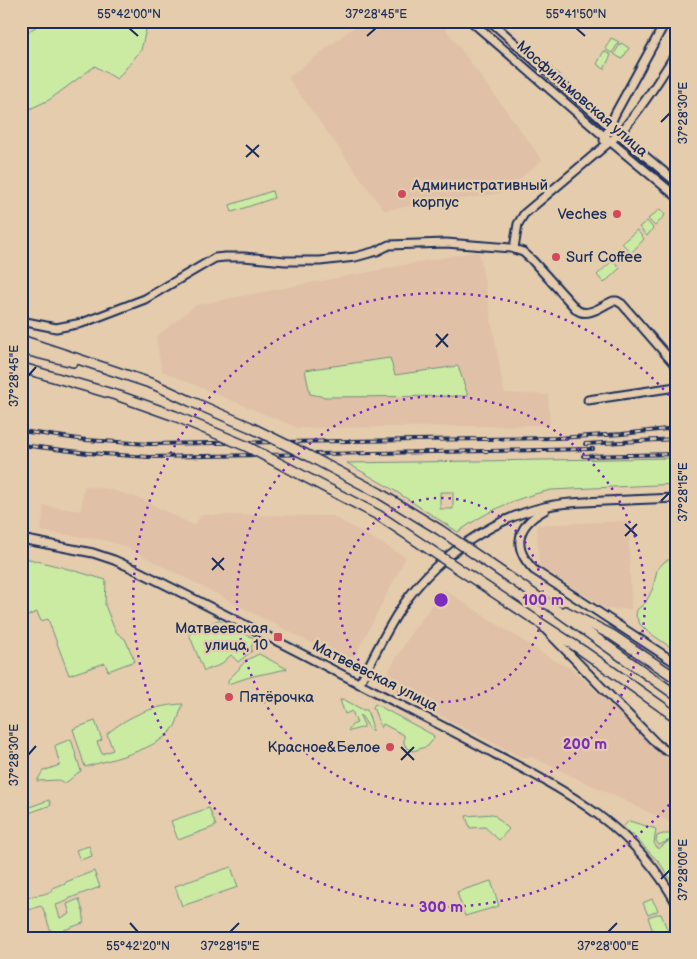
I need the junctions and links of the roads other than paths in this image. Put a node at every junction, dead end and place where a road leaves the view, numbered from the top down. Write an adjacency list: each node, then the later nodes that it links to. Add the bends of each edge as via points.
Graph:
1 (471, 21): 7 (street, Мосфильмовская улица)
2 (490, 21): 5 (street, Мосфильмовская улица)
3 (666, 21): 5 (street)
4 (676, 53): 6 (street)
5 (610, 126): 6 (street, Мосфильмовская улица); 7 (street)
6 (619, 134): 7 (street); 8 (street, Мосфильмовская улица)
7 (608, 139): 9 (street, Мосфильмовская улица); 10 (street, via 600,150 524,214 518,224)
8 (676, 182)
9 (676, 196)
10 (514, 248): 11 (street, via 446,242 389,246 355,257 320,261 215,258 145,299 82,323 56,328); 14 (street, via 532,260 582,313 613,301 622,304)
11 (21, 322)
12 (21, 340): 18 (main road, via 153,384)
13 (21, 349): 18 (main road)
14 (676, 366)
15 (23, 368): 23 (main road, bridge, via 129,399 246,446 378,515)
16 (676, 387): 17 (street)
17 (588, 400)
18 (190, 401): 22 (main road, bridge, via 250,427 379,493 440,530)
19 (676, 498): 20 (street)
20 (560, 504): 24 (street, via 535,515 522,531 521,548 528,564); 26 (street, via 519,514 490,528 431,572 393,621)
21 (21, 539): 26 (street, Матвеевская улица, via 114,560)
22 (545, 602): 25 (main road, via 612,635); 27 (main road)
23 (534, 618): 28 (main road); 29 (street, via 657,744)
24 (676, 663)
25 (676, 678)
26 (359, 684): 30 (street, Матвеевская улица, via 512,762 590,808 644,857)
27 (676, 695)
28 (676, 717)
29 (676, 753)
30 (676, 903)

